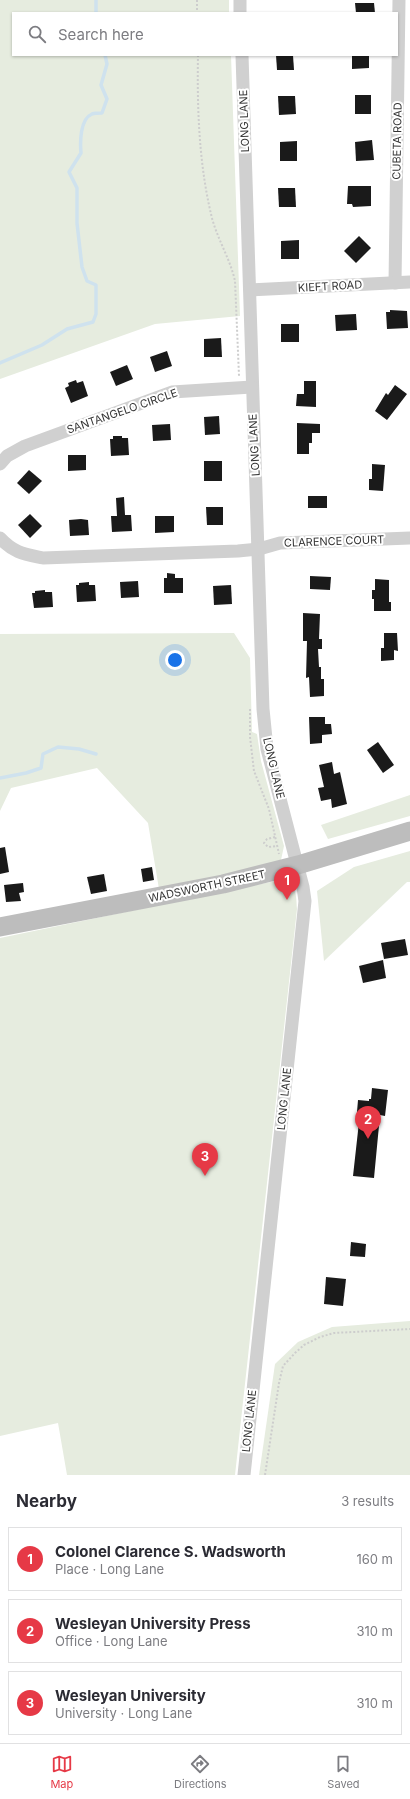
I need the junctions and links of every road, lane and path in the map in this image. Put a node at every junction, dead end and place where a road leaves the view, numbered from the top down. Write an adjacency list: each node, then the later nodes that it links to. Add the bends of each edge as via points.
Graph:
1 (197, 0): 4 (path)
2 (240, 0): 5 (street)
3 (399, 0): 9 (street, CUBETA ROAD)
4 (198, 12)
5 (240, 12)
6 (198, 56): 11 (path, via 202,164 215,230 234,276)
7 (242, 56): 10 (street, LONG LANE)
8 (410, 282): 9 (street, KIEFT ROAD)
9 (395, 283): 10 (street, KIEFT ROAD)
10 (250, 290): 12 (street, LONG LANE)
11 (238, 337)
12 (252, 387): 13 (street, SANTANGELO CIRCLE, via 172,392 25,446 7,456); 16 (street, LONG LANE)
13 (0, 464)
14 (0, 538): 16 (street, via 10,548 44,558)
15 (410, 538): 16 (street, CLARENCE COURT, via 280,543)
16 (259, 549): 20 (street, LONG LANE, via 263,708 268,748)
17 (410, 831): 20 (street, WADSWORTH STREET)
18 (275, 837): 19 (path, via 265,840 265,845)
19 (277, 846)
20 (298, 865): 21 (street, WADSWORTH STREET, via 224,884); 23 (street, LONG LANE, via 303,887 304,912)
21 (0, 927)
22 (410, 1329): 24 (path, via 334,1333 304,1345 295,1353 283,1366)
23 (244, 1475)
24 (265, 1475)

